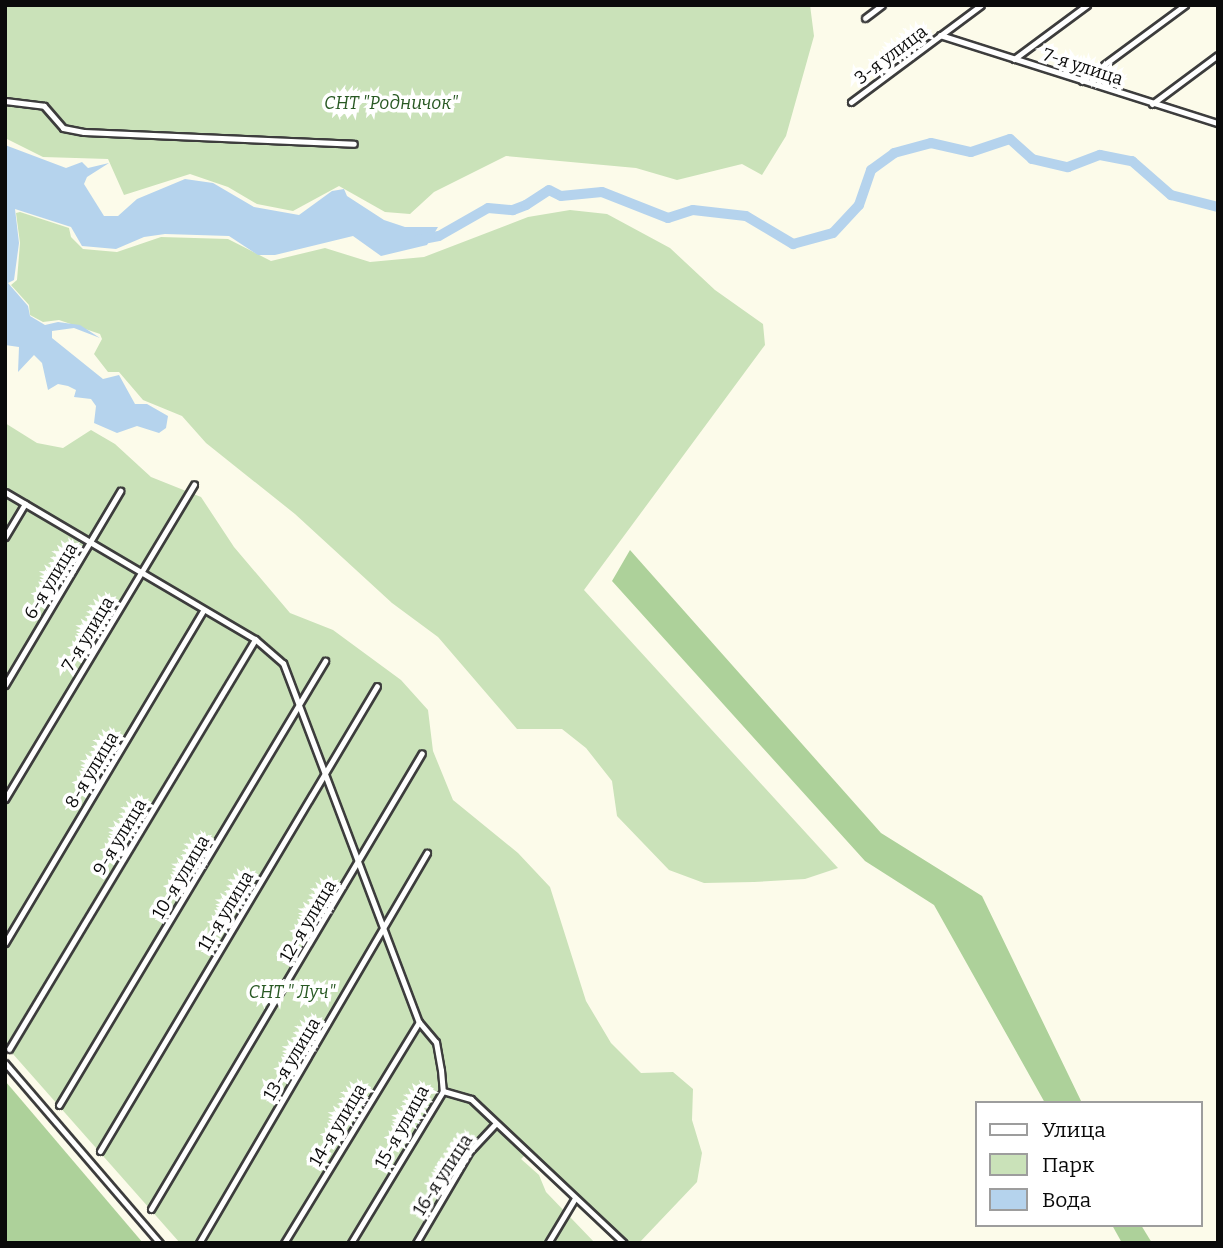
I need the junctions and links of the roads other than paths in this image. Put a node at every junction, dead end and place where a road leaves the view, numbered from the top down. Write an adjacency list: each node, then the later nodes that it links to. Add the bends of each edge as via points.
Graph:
1 (882, 5): 5 (street)
2 (981, 5): 6 (street, 3-я улица)
3 (1087, 5): 8 (street)
4 (1185, 5): 9 (street)
5 (865, 18)
6 (940, 35): 8 (street, 7-я улица); 11 (street, 3-я улица)
7 (1218, 55): 12 (street)
8 (1014, 59): 9 (street, 7-я улица)
9 (1082, 81): 12 (street, 7-я улица)
10 (5, 101): 14 (street, via 44,106 63,128 84,132)
11 (851, 102)
12 (1152, 104): 13 (street, 7-я улица)
13 (1218, 123)
14 (354, 144)
15 (194, 484): 21 (street, 7-я улица)
16 (120, 491): 20 (street, 6-я улица)
17 (5, 492): 18 (street, 15-я улица)
18 (24, 504): 19 (street); 20 (street, 15-я улица)
19 (5, 537)
20 (91, 542): 21 (street, 15-я улица); 25 (street, 6-я улица)
21 (141, 572): 22 (street, 15-я улица); 30 (street, 7-я улица)
22 (203, 611): 23 (street, 15-я улица); 34 (street, 8-я улица)
23 (255, 639): 27 (street, 15-я улица, via 283,663); 36 (street, 9-я улица)
24 (325, 661): 27 (street, 10-я улица)
25 (5, 685)
26 (377, 686): 29 (street, 11-я улица)
27 (300, 705): 29 (street, 15-я улица); 39 (street, 10-я улица)
28 (422, 753): 32 (street, 12-я улица)
29 (325, 775): 32 (street, 15-я улица); 41 (street, 11-я улица)
30 (5, 799)
31 (427, 853): 33 (street, 13-я улица)
32 (358, 863): 33 (street, 15-я улица); 43 (street, 12-я улица)
33 (384, 931): 35 (street, 15-я улица); 45 (street, 13-я улица)
34 (5, 943)
35 (419, 1022): 38 (street, 15-я улица, via 436,1042); 46 (street, 14-я улица)
36 (9, 1049)
37 (5, 1063): 44 (street)
38 (443, 1091): 40 (street, via 471,1100); 47 (street, 15-я улица)
39 (59, 1105)
40 (495, 1124): 42 (street); 48 (street, 16-я улица, via 470,1151)
41 (100, 1152)
42 (575, 1199): 49 (street); 50 (street)
43 (151, 1209)
44 (160, 1243)
45 (199, 1243)
46 (284, 1243)
47 (351, 1243)
48 (416, 1243)
49 (548, 1243)
50 (624, 1243)

